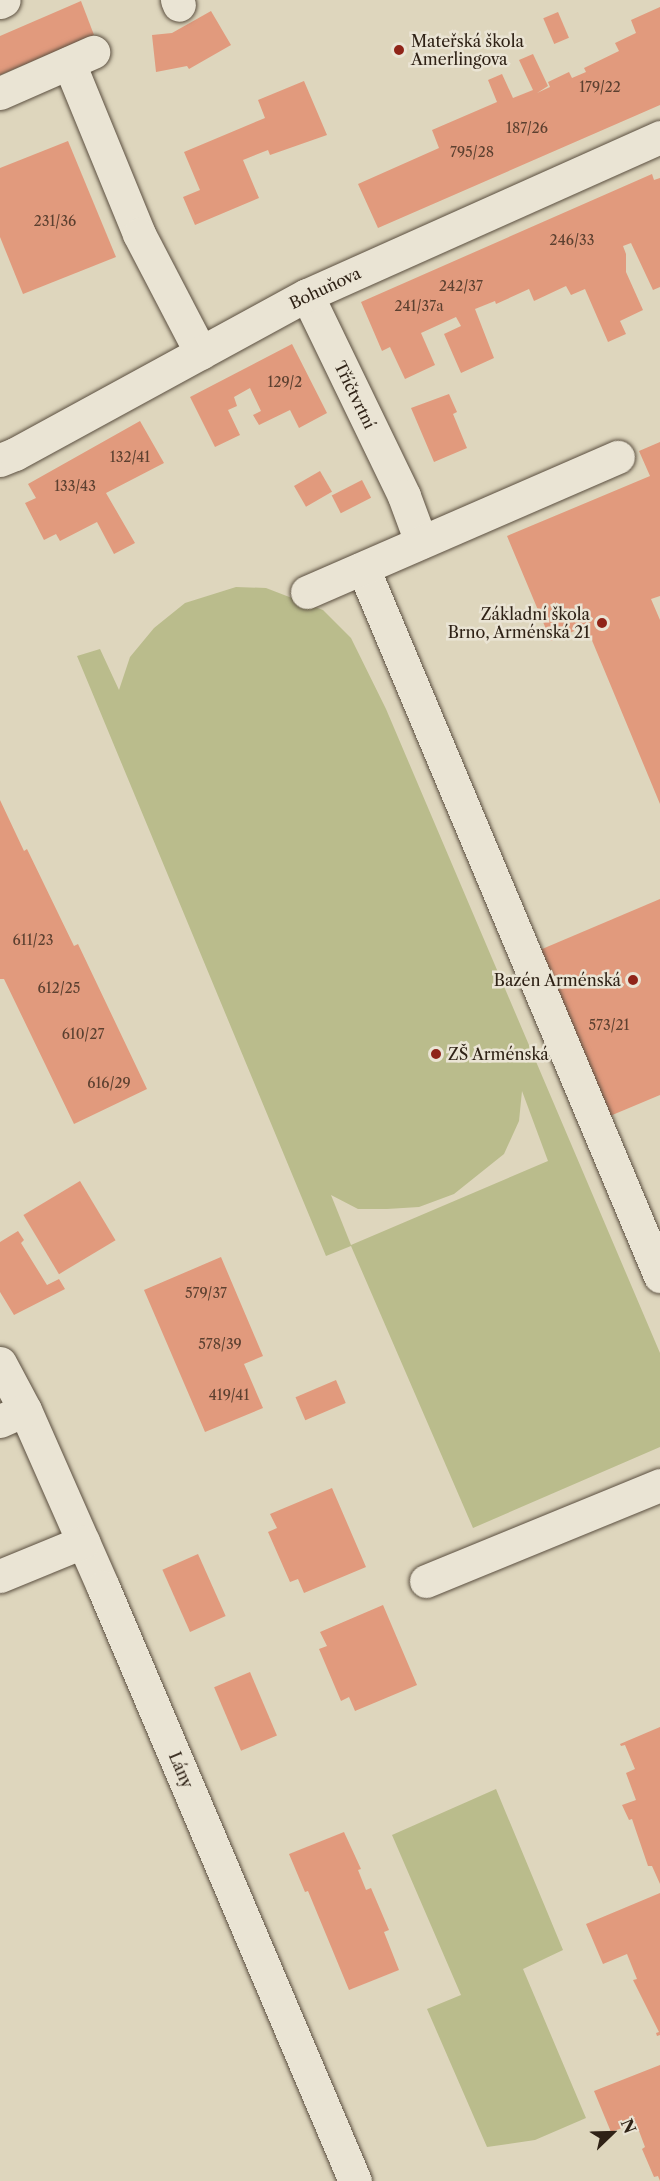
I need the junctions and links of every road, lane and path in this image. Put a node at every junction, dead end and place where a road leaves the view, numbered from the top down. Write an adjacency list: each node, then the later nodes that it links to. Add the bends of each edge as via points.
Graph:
1 (0, 93): 4 (street, via 81,57 139,234)
2 (660, 137): 3 (street, Bohuňova)
3 (307, 295): 4 (street, Bohuňova); 7 (street, Tříčtvrtní, via 404,496)
4 (201, 353): 6 (street, Bohuňova)
5 (618, 457): 7 (street)
6 (0, 460)
7 (422, 542): 8 (street)
8 (363, 568): 9 (street); 10 (street)
9 (307, 592)
10 (660, 1276)
11 (0, 1363): 12 (street, Lány)
12 (13, 1415): 14 (street, Lány)
13 (660, 1485): 16 (street)
14 (83, 1542): 15 (street); 17 (street, Lány)
15 (0, 1576)
16 (426, 1581)
17 (355, 2181)

